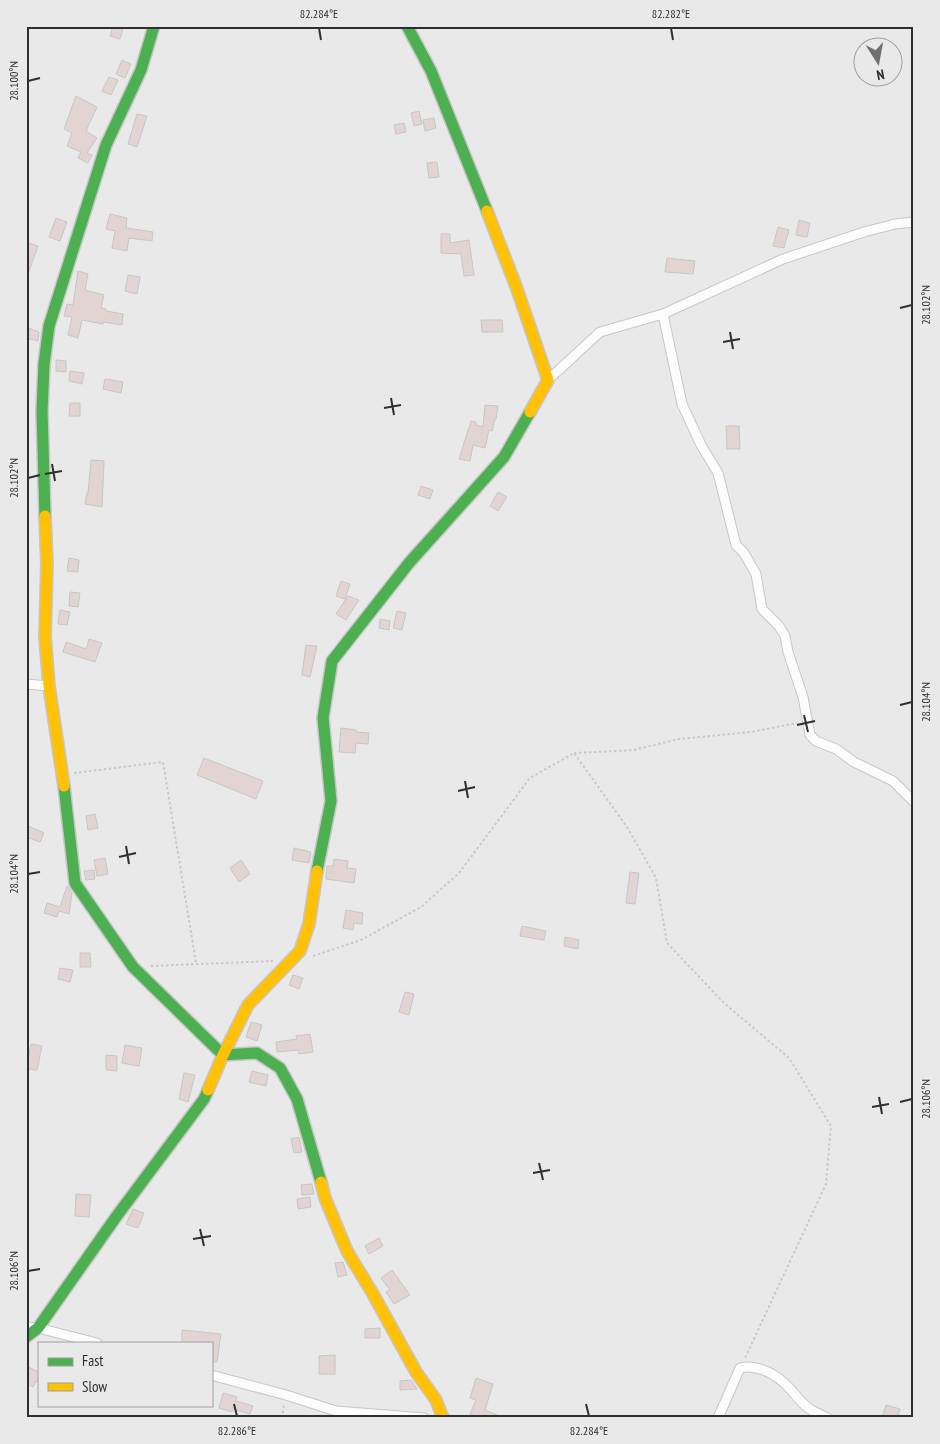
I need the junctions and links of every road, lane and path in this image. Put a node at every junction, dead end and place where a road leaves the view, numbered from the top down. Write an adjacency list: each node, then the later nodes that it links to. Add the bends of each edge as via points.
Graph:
1 (154, 26): 7 (street, via 141,70 106,145 49,326 42,411 47,564 45,636)
2 (407, 26): 5 (street, via 431,71 517,289)
3 (914, 222): 4 (street, via 864,232 783,259)
4 (663, 314): 5 (street, via 600,332); 8 (street, via 682,404 718,472 736,545 756,574 762,609 785,636 803,697)
5 (548, 380): 13 (street, via 504,457 409,563 332,661 323,718 331,801 309,924 300,951)
6 (26, 684): 7 (street)
7 (49, 686): 10 (street)
8 (806, 721): 9 (path, via 751,732 679,739 634,750); 11 (street, via 810,735 816,741 893,781)
9 (574, 754): 13 (path, via 530,778 459,873 421,907 361,940); 20 (path, via 627,827 656,878 667,943 724,1003 789,1058 831,1126 826,1184)
10 (63, 774): 14 (path, via 162,762); 15 (street, via 75,883)
11 (914, 802)
12 (273, 961): 14 (path)
13 (292, 961): 16 (street, via 248,1005)
14 (196, 963): 15 (path)
15 (133, 967): 16 (street)
16 (223, 1055): 17 (street, via 204,1098); 25 (street, via 257,1053 280,1068 297,1099 325,1198 347,1251 416,1372 436,1400)
17 (32, 1327): 18 (street); 19 (street)
18 (26, 1336)
19 (93, 1342)
20 (740, 1368): 26 (street); 27 (street, via 753,1366 782,1381 805,1406)
21 (212, 1375): 22 (street)
22 (286, 1395): 23 (path); 24 (street, via 336,1411)
23 (282, 1418)
24 (424, 1418)
25 (443, 1418)
26 (718, 1418)
27 (828, 1418)

